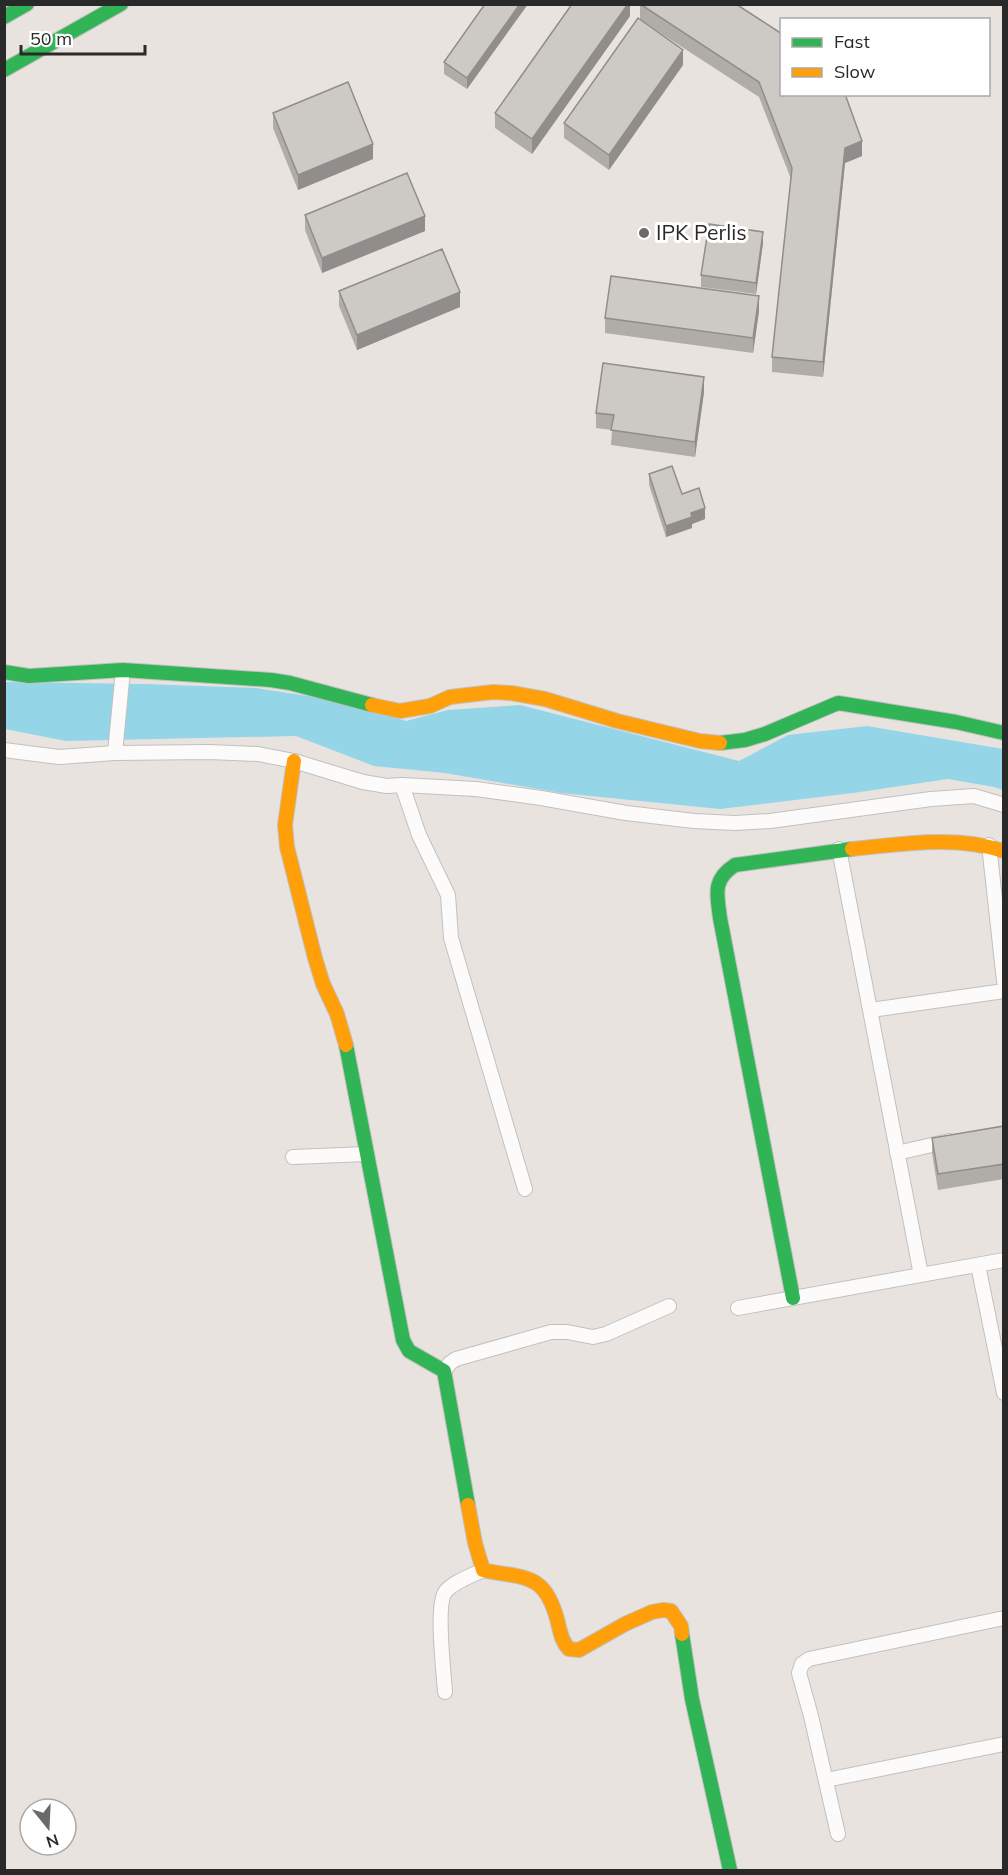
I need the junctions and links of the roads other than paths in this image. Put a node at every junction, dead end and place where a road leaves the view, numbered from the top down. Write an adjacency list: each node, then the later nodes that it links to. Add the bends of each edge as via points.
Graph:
1 (25, 4): 4 (main road)
2 (121, 4): 5 (main road)
3 (128, 4): 5 (main road)
4 (4, 17)
5 (72, 33): 6 (main road)
6 (4, 70)
7 (4, 672): 8 (main road, via 29,676)
8 (122, 676): 9 (main road, via 271,680 400,711 430,706 450,697 511,693 717,743 765,734 838,703); 10 (street)
9 (1004, 733)
10 (115, 748): 11 (street, via 59,757); 12 (street, via 258,754)
11 (4, 750)
12 (294, 761): 13 (street, via 363,782); 23 (main road, via 285,825 287,847 315,958 345,1042)
13 (402, 785): 14 (street, via 476,789 659,818 735,823 974,796); 25 (street, via 419,835 448,895 451,938)
14 (1004, 805)
15 (989, 845): 16 (main road, via 949,842); 17 (main road); 18 (street)
16 (839, 849): 20 (street); 29 (main road, via 735,865 718,878 720,918)
17 (1004, 851)
18 (1004, 981)
19 (1004, 991): 20 (street)
20 (871, 1010): 22 (street)
21 (961, 1138): 22 (street)
22 (897, 1152): 28 (street)
23 (366, 1154): 24 (street); 32 (main road, via 404,1341 409,1351)
24 (293, 1157)
25 (525, 1189)
26 (1004, 1260): 27 (street)
27 (978, 1265): 28 (street); 33 (street)
28 (921, 1275): 29 (street)
29 (793, 1298): 31 (street)
30 (669, 1306): 32 (street, via 606,1334 593,1337 552,1332 456,1359)
31 (738, 1308)
32 (444, 1371): 34 (main road)
33 (1004, 1393)
34 (483, 1570): 36 (street, via 458,1582 442,1598); 40 (main road, via 521,1576 545,1589 562,1641 572,1651 633,1619 664,1608 671,1611 681,1626 692,1699)
35 (1004, 1618): 38 (street, via 809,1659 802,1664 799,1673)
36 (445, 1692)
37 (1004, 1744): 38 (street)
38 (826, 1780): 39 (street)
39 (838, 1834)
40 (730, 1870)

